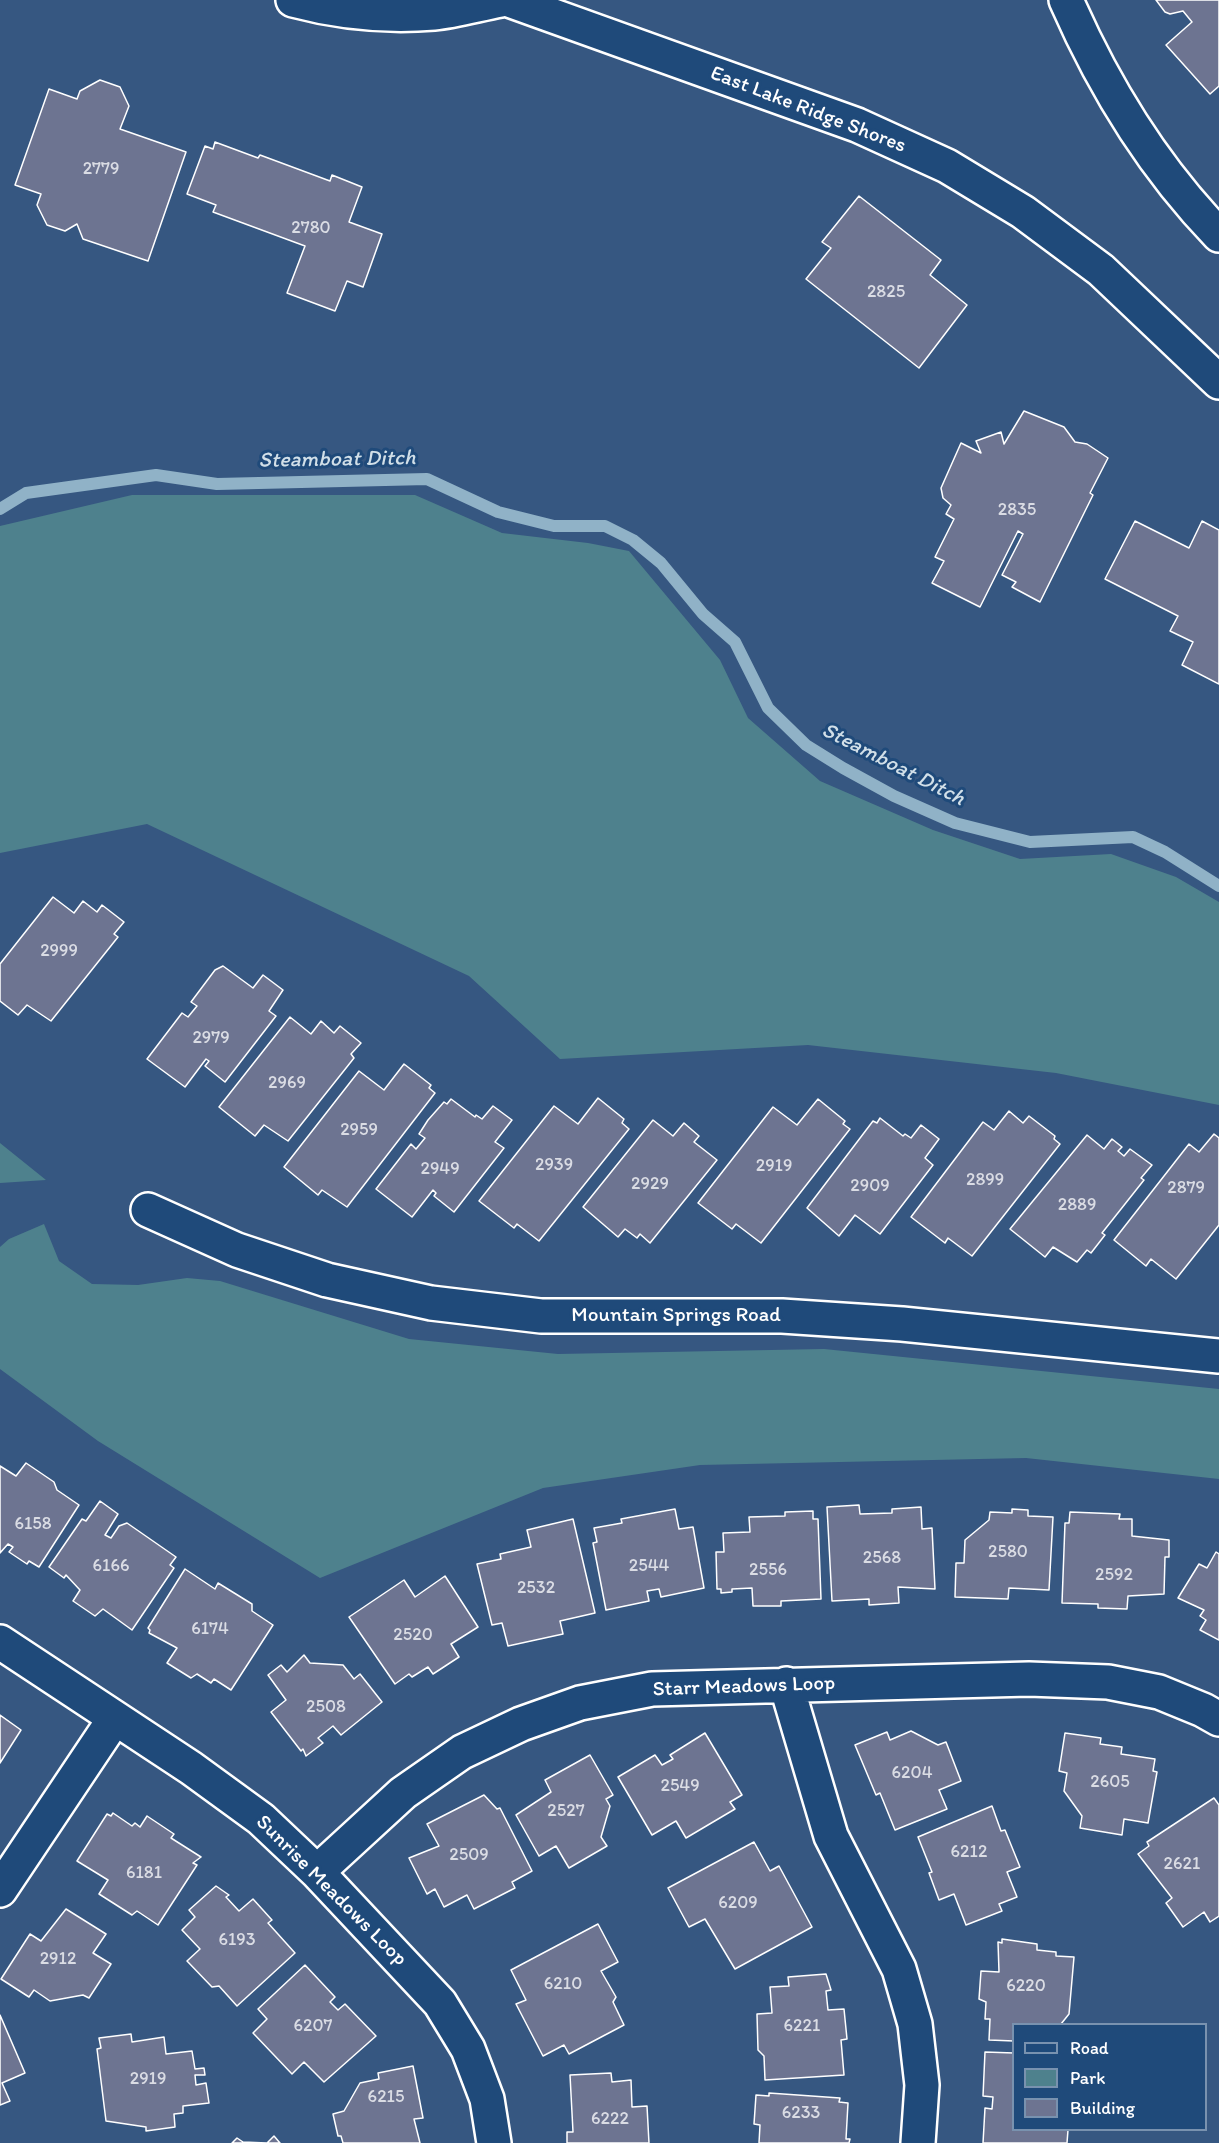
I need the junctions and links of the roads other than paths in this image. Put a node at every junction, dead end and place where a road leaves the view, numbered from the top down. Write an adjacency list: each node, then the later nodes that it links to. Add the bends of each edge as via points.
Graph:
1 (293, 0): 2 (street, via 376,15 435,13)
2 (501, 0)
3 (509, 0): 6 (street, East Lake Ridge Shores, via 857,125 947,166 1023,212 1101,270)
4 (1066, 0): 5 (street, via 1091,57 1137,136 1191,206)
5 (1219, 235)
6 (1219, 382)
7 (148, 1210): 8 (street, Mountain Springs Road, via 237,1250 327,1280 431,1303 541,1316 782,1316 902,1324)
8 (1219, 1356)
9 (0, 1642): 11 (street, Sunrise Meadows Loop)
10 (786, 1684): 12 (street, Starr Meadows Loop, via 1029,1679 1108,1682 1159,1692); 13 (street, Starr Meadows Loop, via 652,1689 580,1703 521,1724 462,1752 403,1793); 16 (street, via 831,1836 899,1969 915,2024 922,2085)
11 (116, 1718): 13 (street, Sunrise Meadows Loop, via 261,1819); 14 (street)
12 (1219, 1719)
13 (317, 1872): 15 (street, Sunrise Meadows Loop, via 440,2003 468,2049 487,2099)
14 (0, 1890)
15 (494, 2143)
16 (918, 2143)

